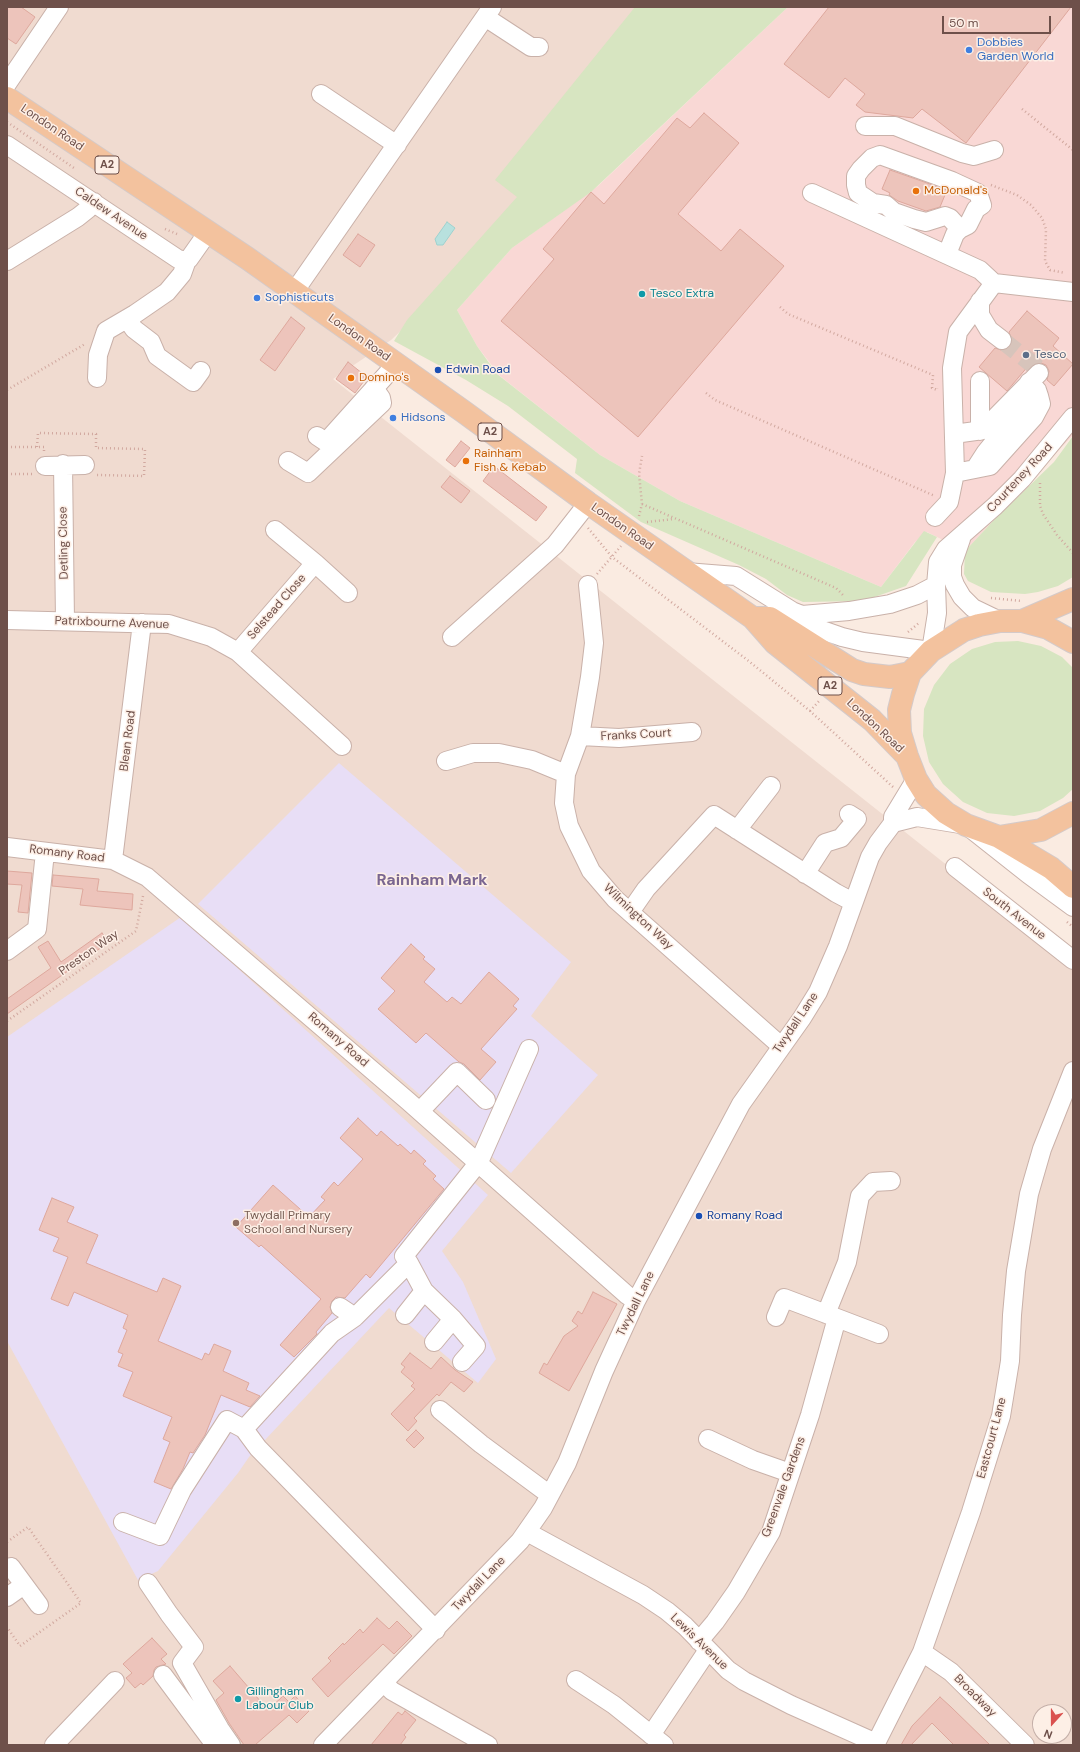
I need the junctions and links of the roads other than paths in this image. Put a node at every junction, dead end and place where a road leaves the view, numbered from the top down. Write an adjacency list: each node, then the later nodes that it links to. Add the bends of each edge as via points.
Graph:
1 (60, 7): 4 (street)
2 (489, 12): 3 (street, via 531,47); 9 (street)
3 (539, 47)
4 (7, 84)
5 (321, 94): 9 (street)
6 (7, 98): 14 (main road, London Road / A2)
7 (865, 126): 10 (street, via 895,126 974,156)
8 (7, 145): 12 (street, Caldew Avenue)
9 (396, 145): 19 (street)
10 (994, 150)
11 (812, 192): 15 (street)
12 (94, 202): 16 (street, Caldew Avenue, via 177,258); 17 (street, via 78,217)
13 (960, 229): 13 (street, via 945,216 926,222 873,202 858,193 856,176 872,158 880,155 974,190 982,205 976,209 968,225); 15 (street, via 955,234)
14 (208, 232): 16 (street); 19 (main road, London Road / A2)
15 (947, 254): 18 (street, via 980,270)
16 (187, 260): 22 (street, via 182,274 170,289)
17 (7, 261)
18 (994, 283): 20 (street); 21 (street)
19 (294, 292): 24 (main road, London Road / A2)
20 (1073, 292)
21 (980, 301): 23 (street, via 980,315 989,330); 31 (street, via 958,332 952,376)
22 (127, 319): 25 (street, via 134,329 151,342 157,356 193,382); 26 (street, via 106,331 98,355)
23 (1002, 340)
24 (396, 364): 28 (street); 38 (main road, London Road / A2)
25 (201, 371)
26 (97, 378)
27 (980, 381): 30 (street)
28 (374, 388): 32 (street, via 326,442); 33 (street, via 382,403 308,473)
29 (1073, 417): 41 (street, Courteney Road, via 1022,479)
30 (980, 431): 31 (street); 37 (street, via 1035,382 1040,404 1034,417 994,463)
31 (954, 434): 37 (street)
32 (317, 436)
33 (288, 461)
34 (39, 463): 35 (street)
35 (63, 464): 36 (street); 51 (street, Detling Close)
36 (85, 464)
37 (955, 473): 39 (street, via 949,502)
38 (588, 503): 43 (main road, London Road / A2); 55 (street, via 555,545)
39 (935, 517)
40 (275, 530): 42 (street, Selstead Close)
41 (963, 535): 45 (street, Courteney Road, via 946,549 938,562); 52 (street, Courteney Road, via 952,565 955,584 962,597 973,608)
42 (315, 563): 46 (street, Selstead Close); 58 (street, Selstead Close)
43 (686, 572): 48 (street, via 736,576); 49 (main road, London Road / A2)
44 (588, 585): 61 (street, Wilmington Way, via 594,643)
45 (936, 585): 48 (street, via 918,595 890,604 849,611 802,615); 57 (street, Courteney Road, via 937,613)
46 (348, 593)
47 (1073, 599): 53 (main road)
48 (788, 609): 57 (street, via 820,629 842,637)
49 (753, 618): 59 (main road, London Road / A2, via 770,618 852,670 890,677); 63 (main road, London Road / A2, via 775,642 872,720)
50 (7, 620): 51 (street, Patrixbourne Avenue)
51 (65, 621): 54 (street, Patrixbourne Avenue)
52 (1000, 621): 53 (main road); 57 (main road, via 964,630)
53 (1022, 622): 56 (main road, via 1048,628)
54 (142, 623): 58 (street, Patrixbourne Avenue, via 169,624 211,637); 76 (street, Blean Road)
55 (452, 637)
56 (1073, 642)
57 (931, 651): 59 (main road)
58 (238, 652): 62 (street, Patrixbourne Avenue)
59 (910, 673): 63 (main road, via 899,710 900,733)
60 (692, 732): 61 (street, Franks Court, via 619,738)
61 (580, 736): 65 (street, Wilmington Way)
62 (342, 746)
63 (907, 756): 66 (main road)
64 (446, 761): 65 (street, via 473,753 499,753 532,760)
65 (566, 774): 82 (street, Wilmington Way, via 564,803 569,826 591,871)
66 (916, 778): 70 (street, Twydall Lane, via 893,817); 71 (main road, via 926,795 946,813)
67 (771, 786): 72 (street)
68 (1073, 812): 73 (main road, via 1041,830)
69 (849, 814): 78 (street, via 856,819 841,838 825,843)
70 (893, 823): 71 (street, via 917,817); 80 (street, Twydall Lane, via 870,857)
71 (966, 825): 73 (main road); 81 (street)
72 (737, 830): 78 (street); 82 (street, via 714,815 646,889)
73 (999, 837): 79 (main road, via 1051,868)
74 (7, 847): 75 (street, Romany Road)
75 (45, 852): 76 (street, Romany Road); 83 (street, via 37,929)
76 (114, 860): 90 (street, Romany Road, via 147,877 164,890)
77 (955, 868): 84 (street, South Avenue)
78 (805, 874): 80 (street)
79 (1073, 887)
80 (853, 902): 85 (street, Twydall Lane, via 818,992)
81 (1073, 907)
82 (630, 912): 85 (street, Wilmington Way)
83 (9, 946)
84 (1073, 960)
85 (781, 1046): 95 (street, Twydall Lane, via 741,1104)
86 (529, 1048): 91 (street)
87 (1073, 1071): 88 (street, Eastcourt Lane)
88 (1069, 1093): 117 (street, Eastcourt Lane, via 1042,1149 1028,1194 1016,1270 1010,1361 1001,1416)
89 (486, 1100): 90 (street, via 456,1072)
90 (420, 1111): 91 (street, Romany Road)
91 (479, 1162): 93 (street, via 404,1256); 95 (street, Romany Road)
92 (891, 1181): 97 (street, Greenvale Gardens, via 874,1182 860,1196 848,1262)
93 (410, 1263): 94 (street); 104 (street, via 347,1312 332,1333)
94 (424, 1291): 96 (street); 99 (street)
95 (636, 1301): 107 (street, Twydall Lane, via 604,1371 567,1463)
96 (405, 1315)
97 (831, 1316): 98 (street, via 784,1298); 100 (street); 106 (street, Greenvale Gardens, via 810,1415)
98 (776, 1317)
99 (453, 1318): 101 (street); 102 (street, via 476,1346)
100 (879, 1334)
101 (434, 1342)
102 (462, 1362)
103 (440, 1410): 107 (street, via 480,1444)
104 (244, 1430): 108 (street, via 227,1420 182,1490 160,1536); 115 (street, via 258,1448)
105 (708, 1439): 106 (street, via 753,1460)
106 (790, 1473): 116 (street, Greenvale Gardens, via 771,1532 715,1622)
107 (550, 1495): 109 (street, Twydall Lane)
108 (123, 1522)
109 (527, 1532): 115 (street, Twydall Lane); 116 (street, Lewis Avenue, via 643,1595 677,1620)
110 (10, 1567): 112 (street)
111 (148, 1583): 128 (street, via 194,1647 182,1663)
112 (24, 1585): 113 (street); 114 (street)
113 (7, 1597)
114 (39, 1605)
115 (436, 1630): 121 (street, Twydall Lane)
116 (704, 1645): 123 (street, Greenvale Gardens); 125 (street, Lewis Avenue, via 728,1670 754,1687)
117 (922, 1652): 125 (street, Eastcourt Lane); 130 (street, Broadway, via 951,1672)
118 (163, 1675): 127 (street)
119 (576, 1680): 123 (street, via 614,1705)
120 (115, 1681): 126 (street)
121 (384, 1683): 122 (street); 124 (street, Twydall Lane)
122 (468, 1740): 129 (street)
123 (657, 1740)
124 (327, 1744)
125 (876, 1744)
126 (54, 1745)
127 (215, 1745)
128 (231, 1745)
129 (488, 1745)
130 (1025, 1745)

